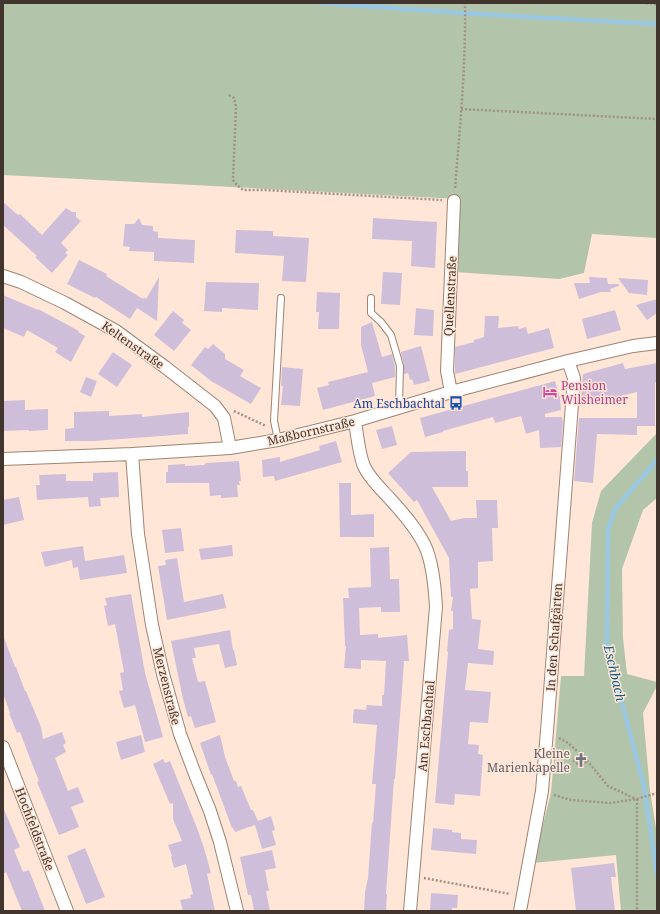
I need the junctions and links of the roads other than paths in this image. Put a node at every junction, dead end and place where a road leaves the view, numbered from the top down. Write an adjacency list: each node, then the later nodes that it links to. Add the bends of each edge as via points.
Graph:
1 (454, 200): 7 (street, Quellenstraße, via 447,371)
2 (3, 276): 11 (street, Keltenstraße, via 65,303 116,332 165,367 215,406 224,418)
3 (280, 298): 10 (lane, via 274,421)
4 (371, 298): 8 (lane, via 371,314 391,335 400,366)
5 (657, 343): 6 (street, Maßbornstraße)
6 (568, 361): 7 (street, Maßbornstraße); 18 (street, In den Schafgärten, via 574,378 542,791)
7 (451, 392): 8 (street, Maßbornstraße)
8 (399, 408): 9 (street, Maßbornstraße)
9 (355, 421): 10 (street, Maßbornstraße); 17 (street, Am Eschbachtal, via 364,467 418,533 426,548 435,586 436,607)
10 (277, 435): 11 (street, Maßbornstraße)
11 (230, 448): 12 (street, Maßbornstraße)
12 (132, 454): 13 (street, Maßbornstraße); 16 (street, Merzenstraße, via 138,534 152,626 163,674 180,734 220,842)
13 (3, 459)
14 (3, 747): 15 (street, Hochfeldstraße)
15 (67, 911)
16 (237, 911)
17 (410, 911)
18 (520, 911)

